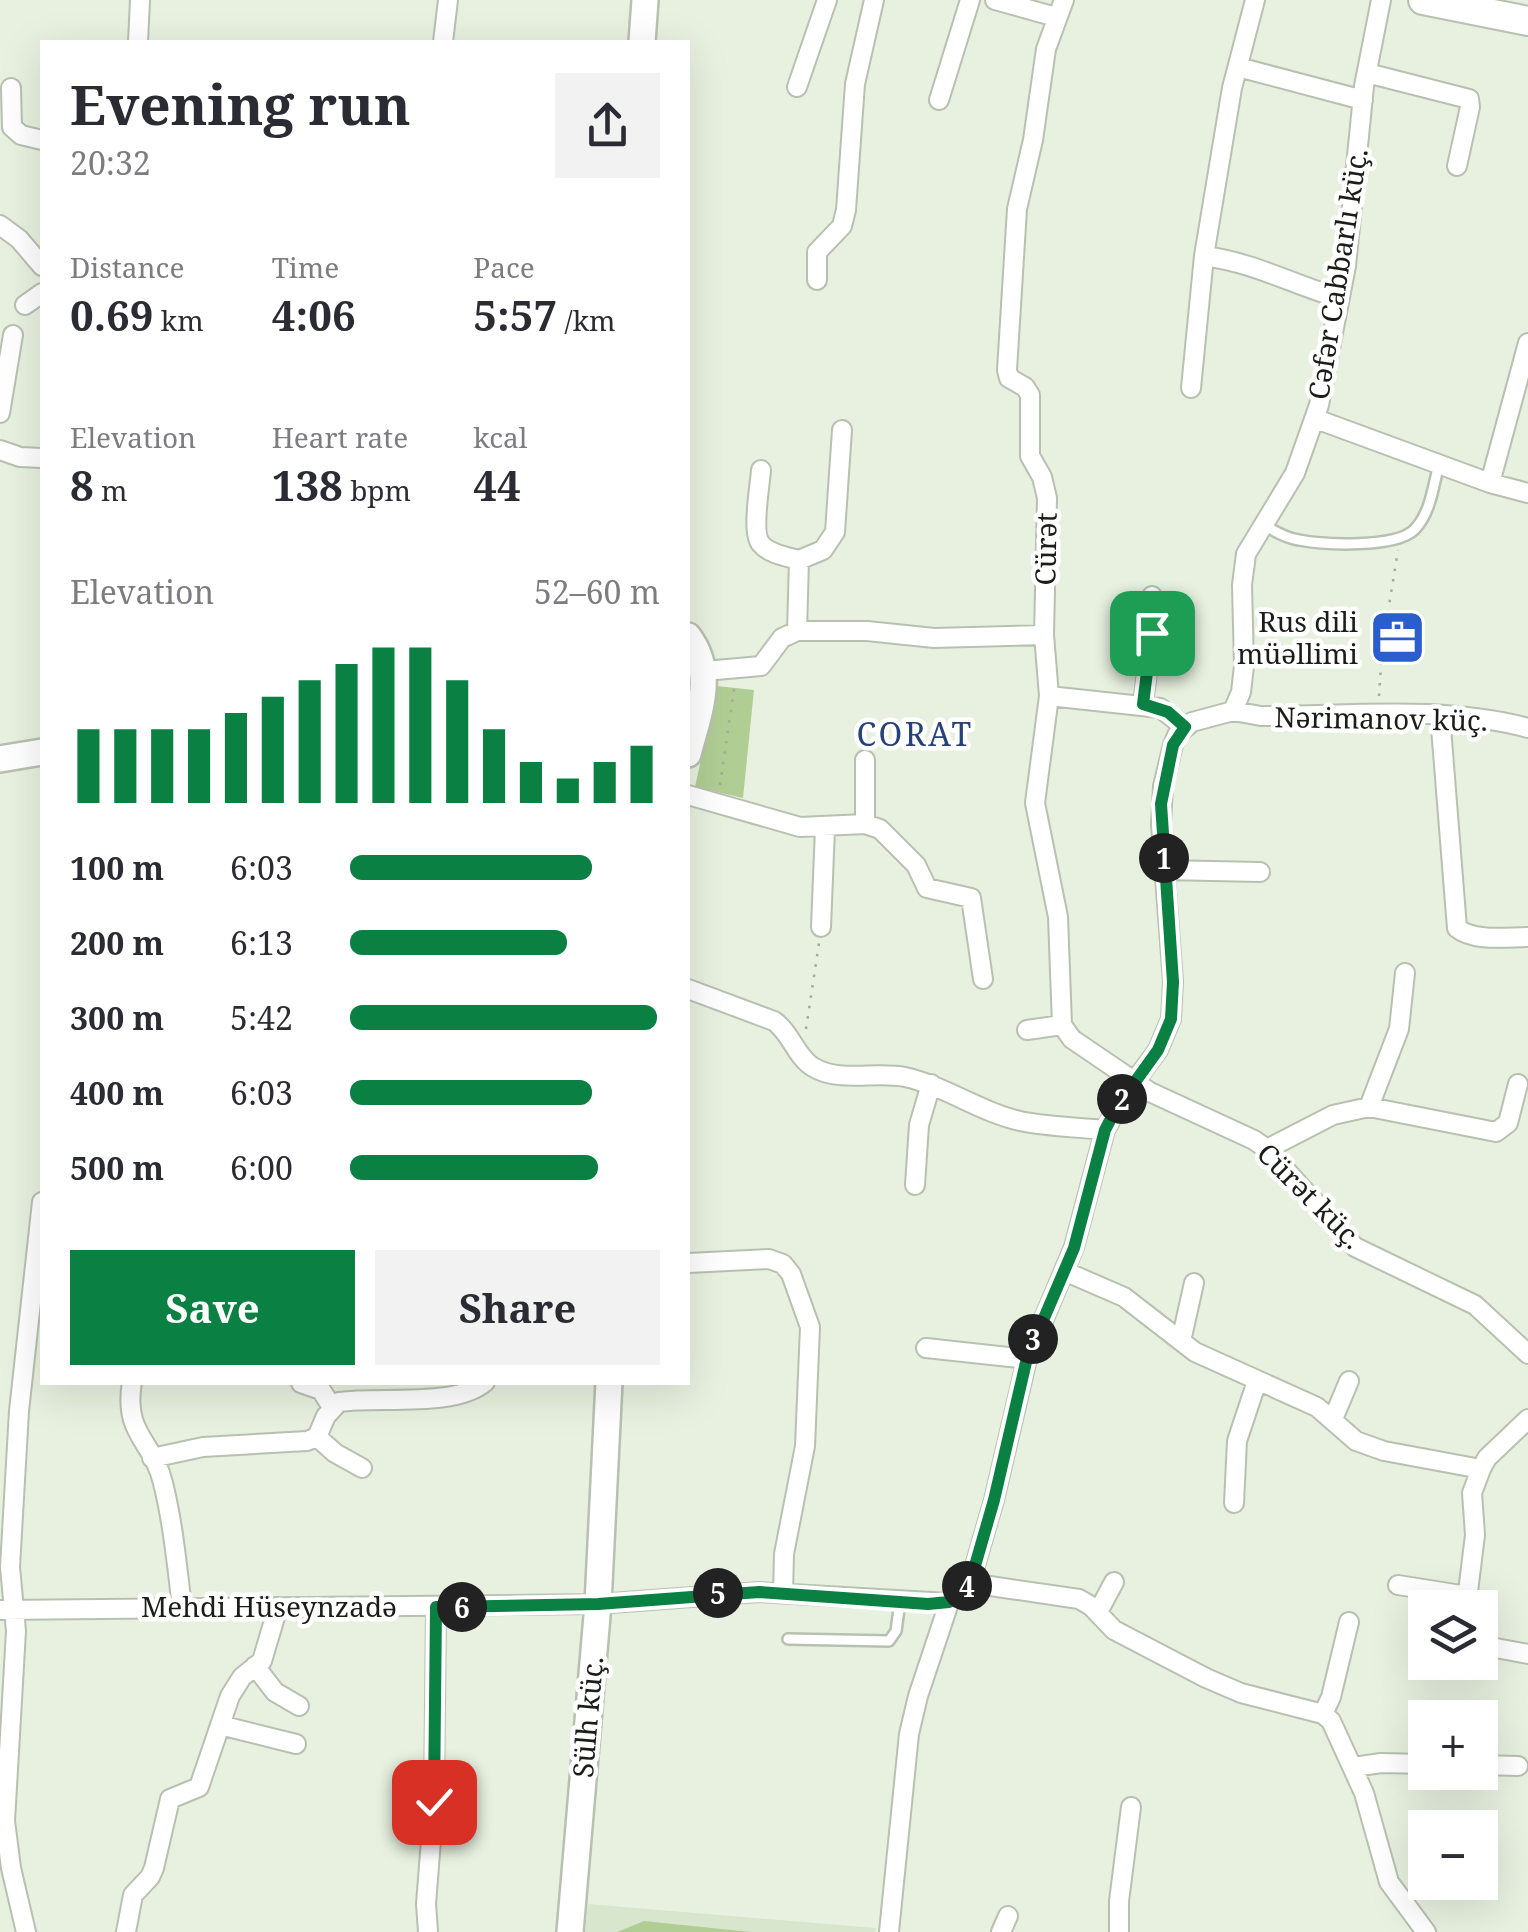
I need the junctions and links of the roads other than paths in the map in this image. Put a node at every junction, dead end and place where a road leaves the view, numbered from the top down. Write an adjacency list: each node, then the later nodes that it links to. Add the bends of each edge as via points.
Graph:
1 (140, 0): 13 (street)
2 (448, 0): 14 (street)
3 (644, 0): 15 (street)
4 (828, 0): 18 (street)
5 (874, 0): 27 (street, via 856,84 844,220 820,246)
6 (970, 0): 20 (street)
7 (995, 0): 11 (street)
8 (1255, 0): 16 (street)
9 (1381, 0): 17 (street, Cəfər Cabbarlı küç.)
10 (1423, 0): 12 (main road)
11 (1060, 8): 47 (street, Cürət, via 1016,208 1008,339 1009,378 1030,395 1030,456 1046,487)
12 (1528, 21)
13 (138, 40)
14 (443, 40)
15 (642, 40)
16 (1238, 67): 21 (street); 25 (street)
17 (1367, 73): 21 (street, Cəfər Cabbarlı küç.); 23 (street, via 1469,99)
18 (797, 87)
19 (11, 88): 22 (street, via 12,126)
20 (940, 100)
21 (1363, 100): 29 (street, Cəfər Cabbarlı küç.)
22 (40, 139)
23 (1457, 166)
24 (0, 225): 26 (street)
25 (1204, 256): 29 (street, via 1258,266); 33 (street)
26 (40, 264)
27 (818, 280)
28 (40, 295): 30 (street)
29 (1340, 298): 35 (street, Cəfər Cabbarlı küç.)
30 (25, 306)
31 (13, 335): 34 (street)
32 (1528, 343): 41 (street)
33 (1190, 388)
34 (0, 413)
35 (1316, 419): 39 (street); 43 (street, Cəfər Cabbarlı küç., via 1296,472)
36 (842, 430): 44 (street, via 835,532 823,550)
37 (0, 450): 38 (street)
38 (40, 458)
39 (1439, 462): 41 (street); 43 (lane, via 1428,509 1400,539 1298,540)
40 (761, 470): 44 (street, via 761,544)
41 (1490, 483): 42 (street)
42 (1528, 493)
43 (1264, 524): 52 (street, Cəfər Cabbarlı küç., via 1243,571 1244,666)
44 (800, 560): 46 (street)
45 (1152, 596): 51 (street)
46 (798, 632): 47 (street); 49 (street, via 782,638 762,666)
47 (1044, 635): 50 (street, Cürət)
48 (690, 639): 49 (street)
49 (704, 671): 56 (street)
50 (1049, 696): 51 (street); 70 (street, Cürət, via 1036,804 1058,918)
51 (1143, 704): 54 (street)
52 (1233, 711): 53 (street, Nərimanov küç.); 54 (street)
53 (1440, 715): 55 (street, Nərimanov küç.); 66 (street, via 1458,928 1464,934)
54 (1185, 727): 63 (street, via 1163,786)
55 (1528, 728)
56 (690, 746)
57 (40, 752): 58 (street)
58 (0, 760)
59 (866, 760): 61 (street)
60 (690, 796): 62 (street, via 780,823)
61 (865, 824): 62 (street); 68 (street, via 894,840 927,888 970,898)
62 (825, 828): 65 (street)
63 (1164, 870): 64 (street); 72 (street, via 1171,1019)
64 (1260, 872)
65 (821, 927)
66 (1528, 938)
67 (1405, 974): 75 (street, via 1399,1029)
68 (983, 978)
69 (690, 990): 73 (street, via 774,1021 818,1070)
70 (1062, 1025): 71 (street); 72 (street)
71 (1027, 1030)
72 (1134, 1082): 76 (street); 77 (street, Cürət küç.)
73 (931, 1084): 76 (street, via 1021,1121); 78 (street, via 919,1125)
74 (1518, 1084): 75 (street, via 1508,1123 1496,1132)
75 (1369, 1107): 77 (street, via 1333,1115)
76 (1105, 1130): 81 (street)
77 (1267, 1149): 84 (street, Cürət küç., via 1355,1246 1460,1296)
78 (914, 1185)
79 (40, 1220): 114 (street)
80 (690, 1263): 107 (street, via 783,1264 810,1327 804,1456)
81 (1064, 1271): 83 (street, via 1124,1297); 86 (street)
82 (1194, 1283): 83 (street)
83 (1180, 1341): 87 (street)
84 (1526, 1346)
85 (926, 1348): 86 (street)
86 (1027, 1358): 103 (street)
87 (1257, 1381): 96 (street); 101 (street, via 1237,1440)
88 (1349, 1381): 96 (street)
89 (132, 1385): 98 (street, via 130,1418)
90 (307, 1385): 94 (street, via 322,1390)
91 (481, 1385): 93 (street, via 451,1397)
92 (610, 1385): 110 (street, Sülh küç.)
93 (351, 1391): 94 (street)
94 (332, 1408): 97 (street)
95 (1528, 1419): 100 (street)
96 (1333, 1420): 100 (street, via 1356,1441 1384,1451)
97 (317, 1437): 98 (street); 99 (street)
98 (152, 1458): 111 (street, via 164,1484)
99 (362, 1468)
100 (1481, 1469): 106 (street, via 1472,1493)
101 (1234, 1503)
102 (1114, 1582): 115 (street)
103 (970, 1583): 109 (street); 115 (street, via 1064,1594)
104 (1398, 1584): 105 (street)
105 (1421, 1590)
106 (1468, 1590)
107 (783, 1592): 108 (street, Mehdi Hüseynzadə); 110 (street, Mehdi Hüseynzadə)
108 (900, 1602): 109 (street, Mehdi Hüseynzadə); 117 (lane, via 889,1641)
109 (949, 1602): 134 (street, via 909,1734)
110 (598, 1604): 113 (street, Mehdi Hüseynzadə); 133 (street, Sülh küç.)
111 (182, 1606): 112 (street, Mehdi Hüseynzadə); 114 (street, Mehdi Hüseynzadə)
112 (278, 1606): 113 (street, Mehdi Hüseynzadə); 120 (street, via 267,1649)
113 (436, 1607): 132 (street)
114 (6, 1610): 130 (street, via 16,1631 5,1821)
115 (1098, 1612): 122 (street, via 1114,1630 1206,1678)
116 (1349, 1622): 122 (street)
117 (788, 1639)
118 (1498, 1648): 119 (street)
119 (1528, 1654)
120 (255, 1666): 121 (street, via 275,1692); 123 (street, via 236,1684)
121 (299, 1706)
122 (1323, 1714): 128 (street)
123 (220, 1725): 124 (street); 131 (street, via 199,1786 170,1799 154,1868 133,1895)
124 (296, 1744)
125 (1408, 1764): 128 (street)
126 (1498, 1765): 127 (street)
127 (1518, 1766)
128 (1354, 1768): 136 (street, via 1389,1882)
129 (1131, 1807): 135 (street)
130 (26, 1932)
131 (126, 1932)
132 (428, 1932)
133 (570, 1932)
134 (889, 1932)
135 (1119, 1932)
136 (1426, 1932)

